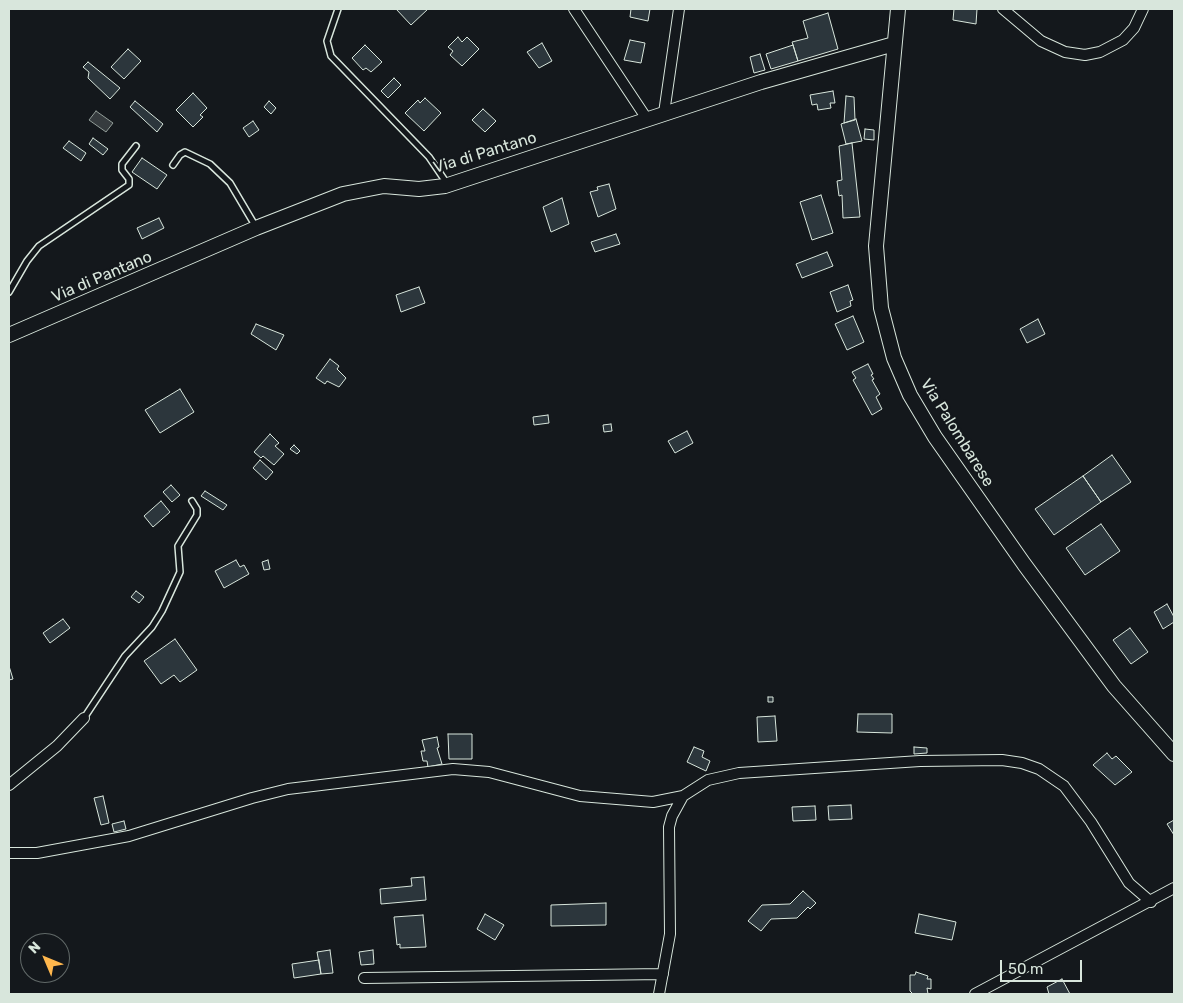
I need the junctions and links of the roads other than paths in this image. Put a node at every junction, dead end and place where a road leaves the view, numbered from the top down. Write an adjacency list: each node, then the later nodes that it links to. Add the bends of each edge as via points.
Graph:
1 (338, 9): 12 (lane, via 328,41 331,56 429,157)
2 (574, 9): 9 (street)
3 (679, 9): 8 (street)
4 (898, 9): 7 (street, Via Palombarese)
5 (1003, 9): 6 (street, via 1041,41 1079,55 1100,52 1119,44 1134,28)
6 (1143, 9)
7 (894, 44): 8 (street, Via di Pantano, via 790,73); 18 (street, Via Palombarese, via 876,246 881,308 896,363 910,395 935,437 1024,564 1114,686)
8 (664, 114): 9 (street, Via di Pantano)
9 (647, 119): 12 (street, Via di Pantano)
10 (136, 146): 14 (lane, via 122,164 122,170 129,179 128,185 39,246)
11 (174, 165): 13 (lane, via 185,152 210,164 230,183)
12 (448, 185): 13 (street, Via di Pantano, via 429,189 364,188)
13 (256, 228): 15 (street, Via di Pantano)
14 (9, 292)
15 (9, 335)
16 (192, 501): 17 (lane, via 197,515 178,546 180,572 162,610 152,627 125,656)
17 (84, 718): 19 (street, via 57,746)
18 (1174, 754)
19 (9, 785)
20 (683, 796): 21 (street, via 657,802 594,798 488,772 453,769 288,790 128,836 37,853); 23 (street, via 708,780 739,773 933,761 1022,763 1044,771 1064,786 1092,822 1129,883); 24 (street, via 669,827 670,934)
21 (9, 854)
22 (1174, 888): 23 (street)
23 (1151, 902): 27 (street)
24 (663, 974): 25 (street); 26 (street)
25 (364, 978)
26 (659, 994)
27 (975, 994)

